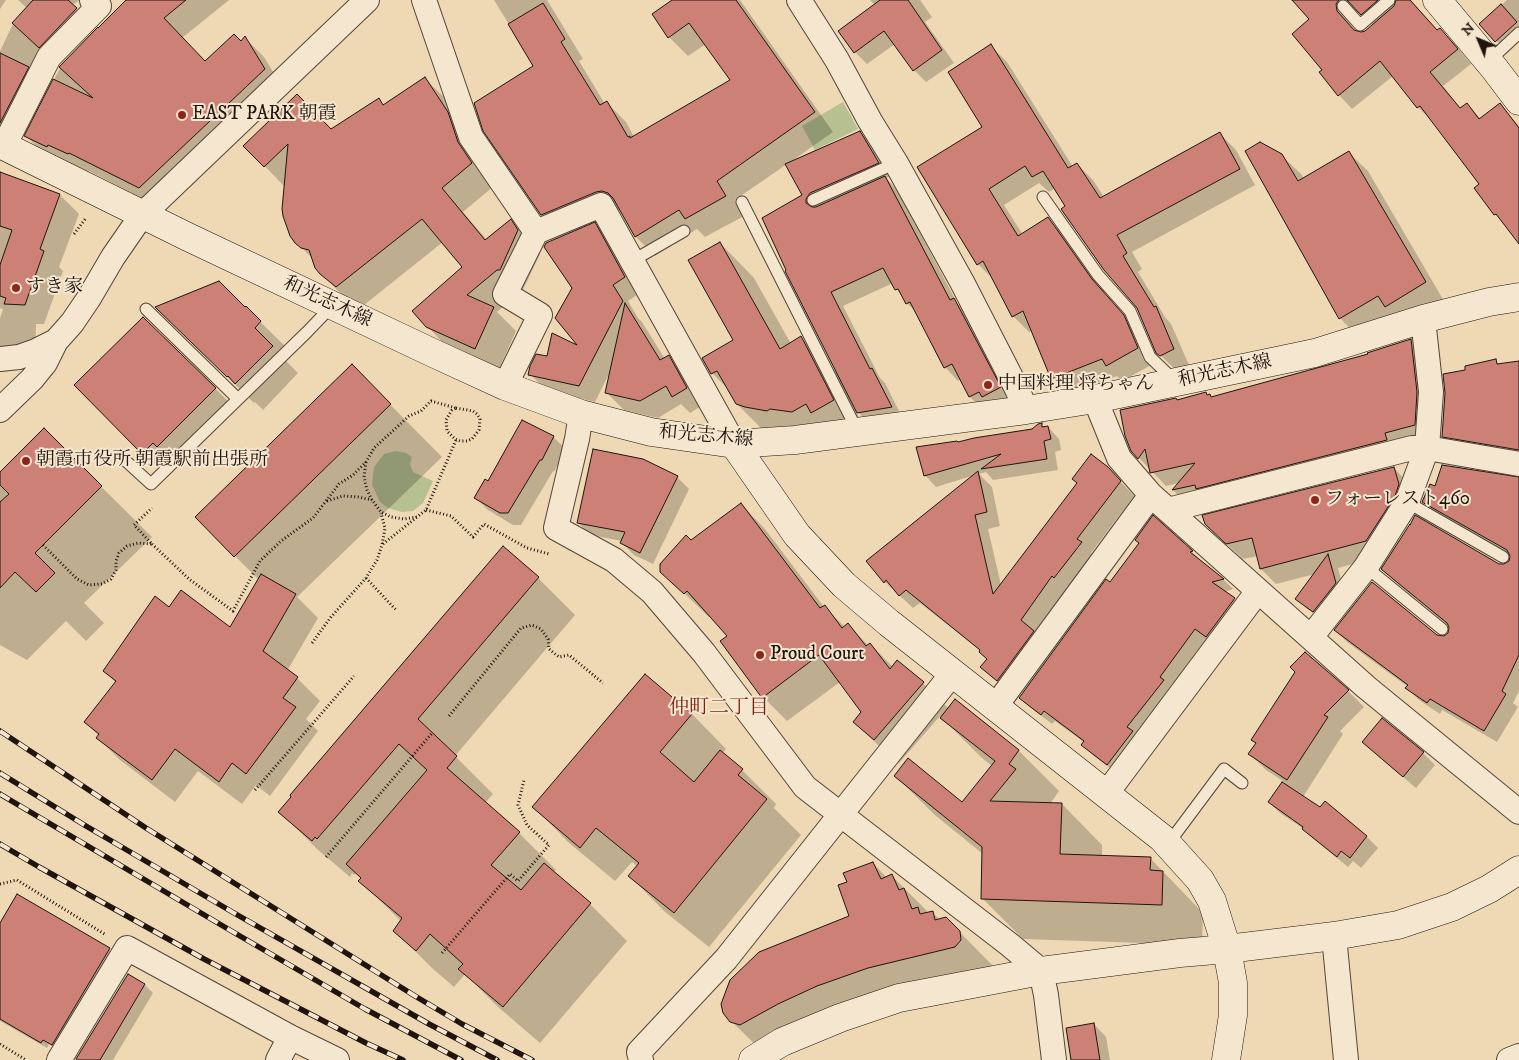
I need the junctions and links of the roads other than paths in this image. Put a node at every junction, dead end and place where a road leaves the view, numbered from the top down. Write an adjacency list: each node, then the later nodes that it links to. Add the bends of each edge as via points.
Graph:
1 (92, 0): 11 (street, via 99,6 49,57)
2 (366, 0): 16 (street)
3 (424, 0): 18 (street, via 471,137)
4 (799, 0): 12 (street)
5 (1389, 0): 7 (lane, via 1360,25)
6 (1437, 0): 9 (street)
7 (1343, 6)
8 (1519, 34): 9 (lane)
9 (1489, 61): 10 (street)
10 (1519, 101)
11 (2, 145): 16 (street, 和光志木線)
12 (896, 163): 14 (lane); 31 (street, via 962,282)
13 (1043, 197): 26 (lane, via 1098,276 1130,312 1150,357)
14 (813, 200)
15 (742, 202): 33 (lane)
16 (142, 215): 21 (street, 和光志木線); 24 (street, via 72,323)
17 (684, 231): 19 (lane)
18 (536, 232): 19 (street, via 601,205); 27 (street, via 505,294 540,315)
19 (632, 261): 34 (street)
20 (1519, 297): 23 (street, 和光志木線)
21 (333, 305): 27 (street, 和光志木線); 28 (lane)
22 (146, 309): 28 (lane)
23 (1422, 319): 26 (street, 和光志木線, via 1315,353); 35 (street, via 1431,392)
24 (56, 340): 25 (street, via 36,351); 30 (street, via 45,363)
25 (0, 360)
26 (1176, 382): 29 (street, 和光志木線)
27 (506, 386): 32 (street, 和光志木線)
28 (238, 399): 36 (lane, via 151,484)
29 (1095, 399): 31 (street, 和光志木線); 38 (street, via 1119,458)
30 (0, 410)
31 (1026, 410): 33 (street, 和光志木線)
32 (581, 414): 34 (street, 和光志木線, via 651,432); 50 (street, via 556,528 614,560 652,592 704,653 805,787)
33 (858, 432): 34 (street, 和光志木線)
34 (734, 444): 45 (street, via 797,535 844,585)
35 (1427, 448): 37 (street); 38 (street, via 1412,448); 39 (street)
36 (127, 462)
37 (1519, 464)
38 (1159, 502): 42 (street); 46 (street)
39 (1407, 502): 40 (lane); 41 (street)
40 (1503, 557)
41 (1366, 567): 43 (lane); 44 (street)
42 (1258, 590): 44 (street); 48 (street)
43 (1442, 629)
44 (1311, 638): 49 (street)
45 (952, 674): 46 (street); 50 (street)
46 (995, 707): 48 (street)
47 (1242, 783): 51 (lane, via 1224,769)
48 (1106, 794): 51 (street)
49 (1519, 812)
50 (840, 814): 55 (street); 61 (street, via 726,959 639,1052)
51 (1168, 844): 54 (street, via 1200,880 1212,901)
52 (1519, 870): 53 (street, via 1452,907 1398,925)
53 (1334, 936): 54 (street); 65 (street)
54 (1227, 949): 55 (street); 64 (street, via 1233,983 1233,1015)
55 (1041, 971): 62 (street, via 899,998 782,1042); 63 (street)
56 (290, 1037): 58 (street, via 127,948); 59 (street); 60 (street)
57 (1519, 1056): 66 (street)
58 (59, 1060)
59 (278, 1060)
60 (337, 1060)
61 (641, 1060)
62 (753, 1060)
63 (1054, 1060)
64 (1226, 1060)
65 (1346, 1060)
66 (1509, 1060)

